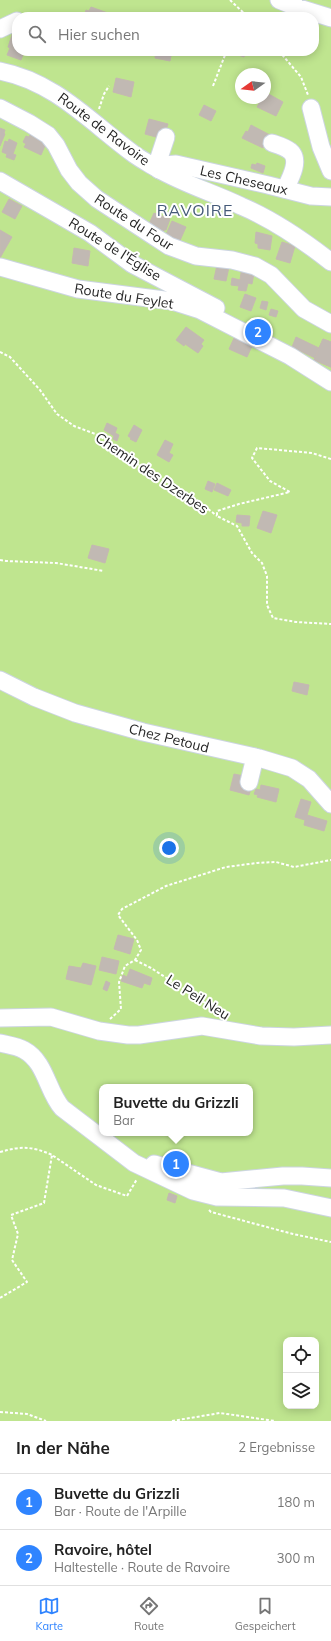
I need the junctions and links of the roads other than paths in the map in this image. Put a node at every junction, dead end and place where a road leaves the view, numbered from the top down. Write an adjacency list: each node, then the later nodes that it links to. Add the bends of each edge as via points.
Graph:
1 (279, 0): 2 (street)
2 (312, 12)
3 (319, 14): 4 (street)
4 (331, 18)
5 (12, 23): 6 (street)
6 (0, 29)
7 (0, 71): 12 (street, Route de Ravoire, via 22,76 54,91 135,155)
8 (0, 108): 19 (street, Route du Four, via 48,136 79,183 150,234 184,253 255,266 270,275 304,309)
9 (311, 108): 13 (street, via 321,147)
10 (166, 137): 12 (street)
11 (272, 143): 15 (street, via 291,151 295,160)
12 (157, 168): 15 (street, Les Cheseaux, via 176,164); 17 (street, Route de Ravoire, via 242,206 293,234)
13 (331, 171)
14 (0, 181): 20 (street, Route de l'Église, via 90,233 132,264 208,303 240,325)
15 (285, 190): 16 (street, Les Cheseaux, via 310,196)
16 (331, 197)
17 (331, 262)
18 (0, 267): 20 (street, Route du Feylet, via 78,289 172,301 200,310)
19 (331, 324)
20 (245, 334): 21 (street, via 290,356)
21 (331, 382)
22 (0, 680): 23 (street, Chez Petoud, via 48,703 87,716 184,743)
23 (261, 759): 24 (street); 25 (street, Chez Petoud, via 298,771)
24 (255, 782)
25 (331, 804)
26 (0, 1018): 27 (street, via 51,1017 99,1031 128,1036 202,1026 261,1036)
27 (331, 1035)
28 (0, 1042): 29 (street, via 29,1053 41,1068 59,1105)
29 (99, 1136)
30 (99, 1136): 31 (street)
31 (138, 1166): 32 (street, via 153,1164 221,1182 295,1176); 33 (street, via 192,1191 217,1197 284,1198)
32 (331, 1178)
33 (331, 1208)

